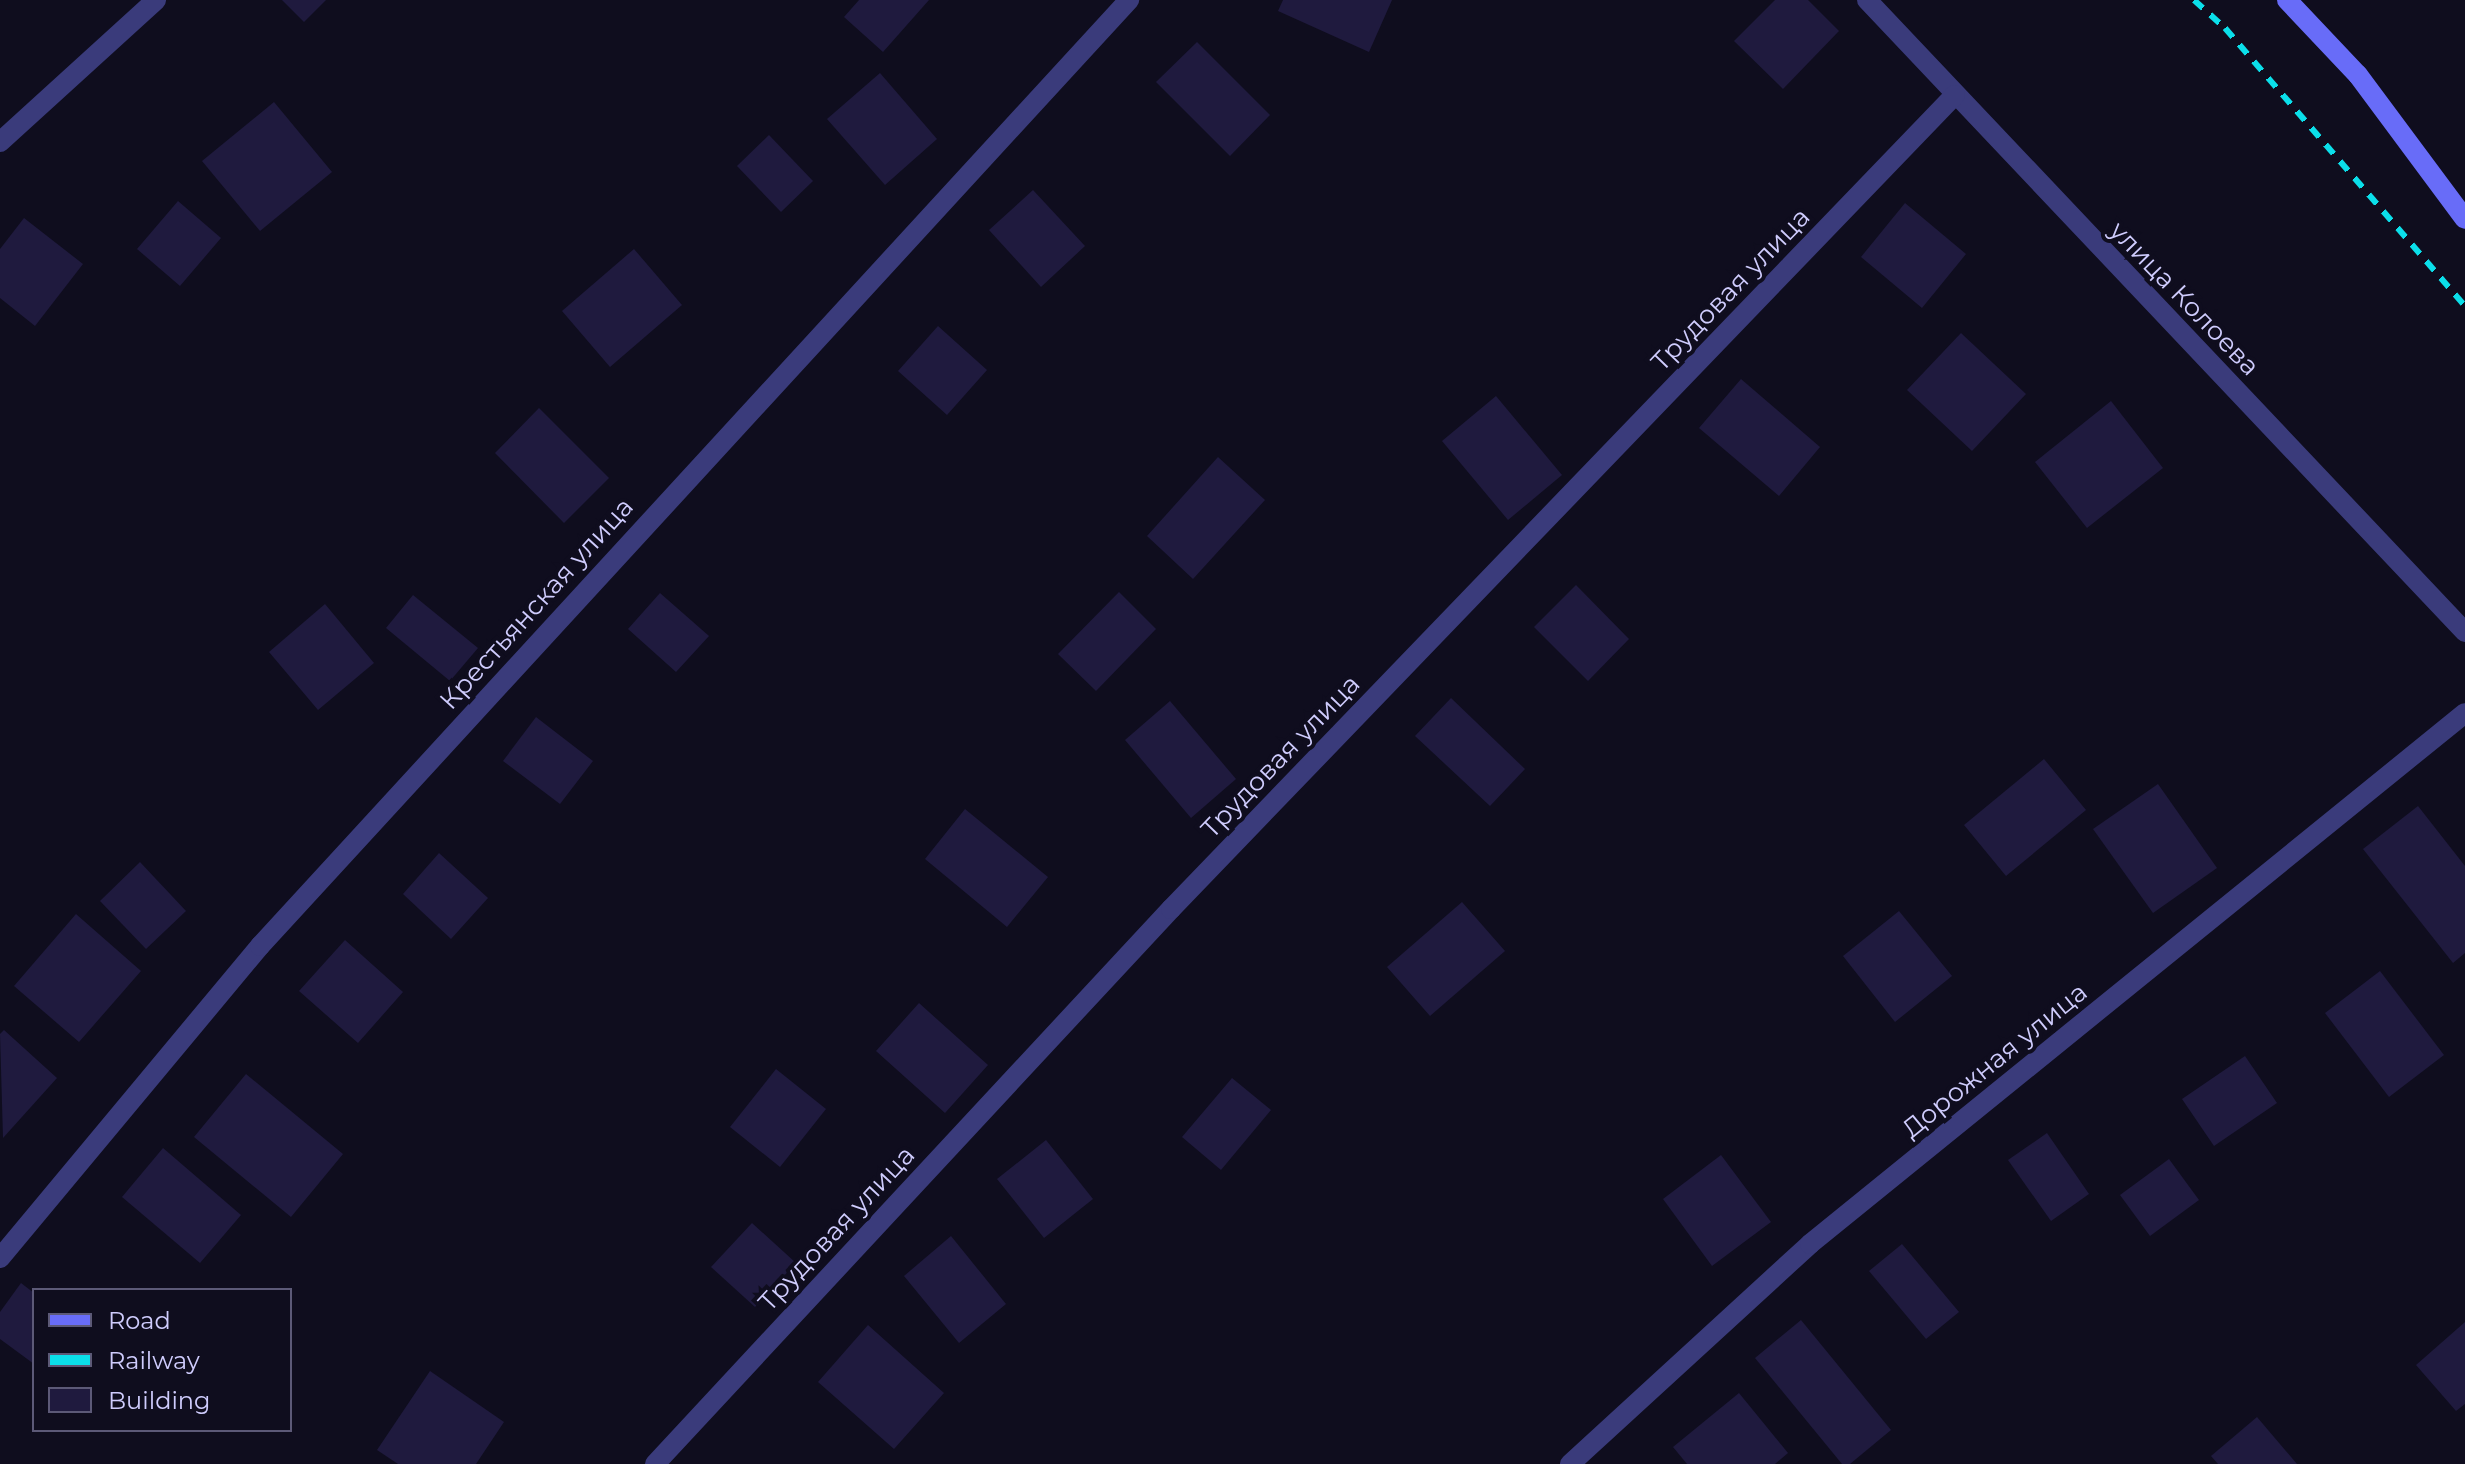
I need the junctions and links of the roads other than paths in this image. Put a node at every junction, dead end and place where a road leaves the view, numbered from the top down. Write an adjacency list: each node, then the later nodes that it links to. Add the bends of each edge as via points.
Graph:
1 (156, 0): 6 (street)
2 (1129, 0): 10 (street, Крестьянская улица, via 260,946)
3 (1867, 0): 5 (street, улица Колоева)
4 (2287, 0): 7 (street, via 2358,75)
5 (1955, 95): 8 (street, улица Колоева); 11 (street, Трудовая улица, via 1171,909)
6 (0, 142)
7 (2465, 219)
8 (2465, 632)
9 (2465, 713): 12 (street, Дорожная улица, via 1810,1244)
10 (0, 1258)
11 (655, 1464)
12 (1570, 1464)

